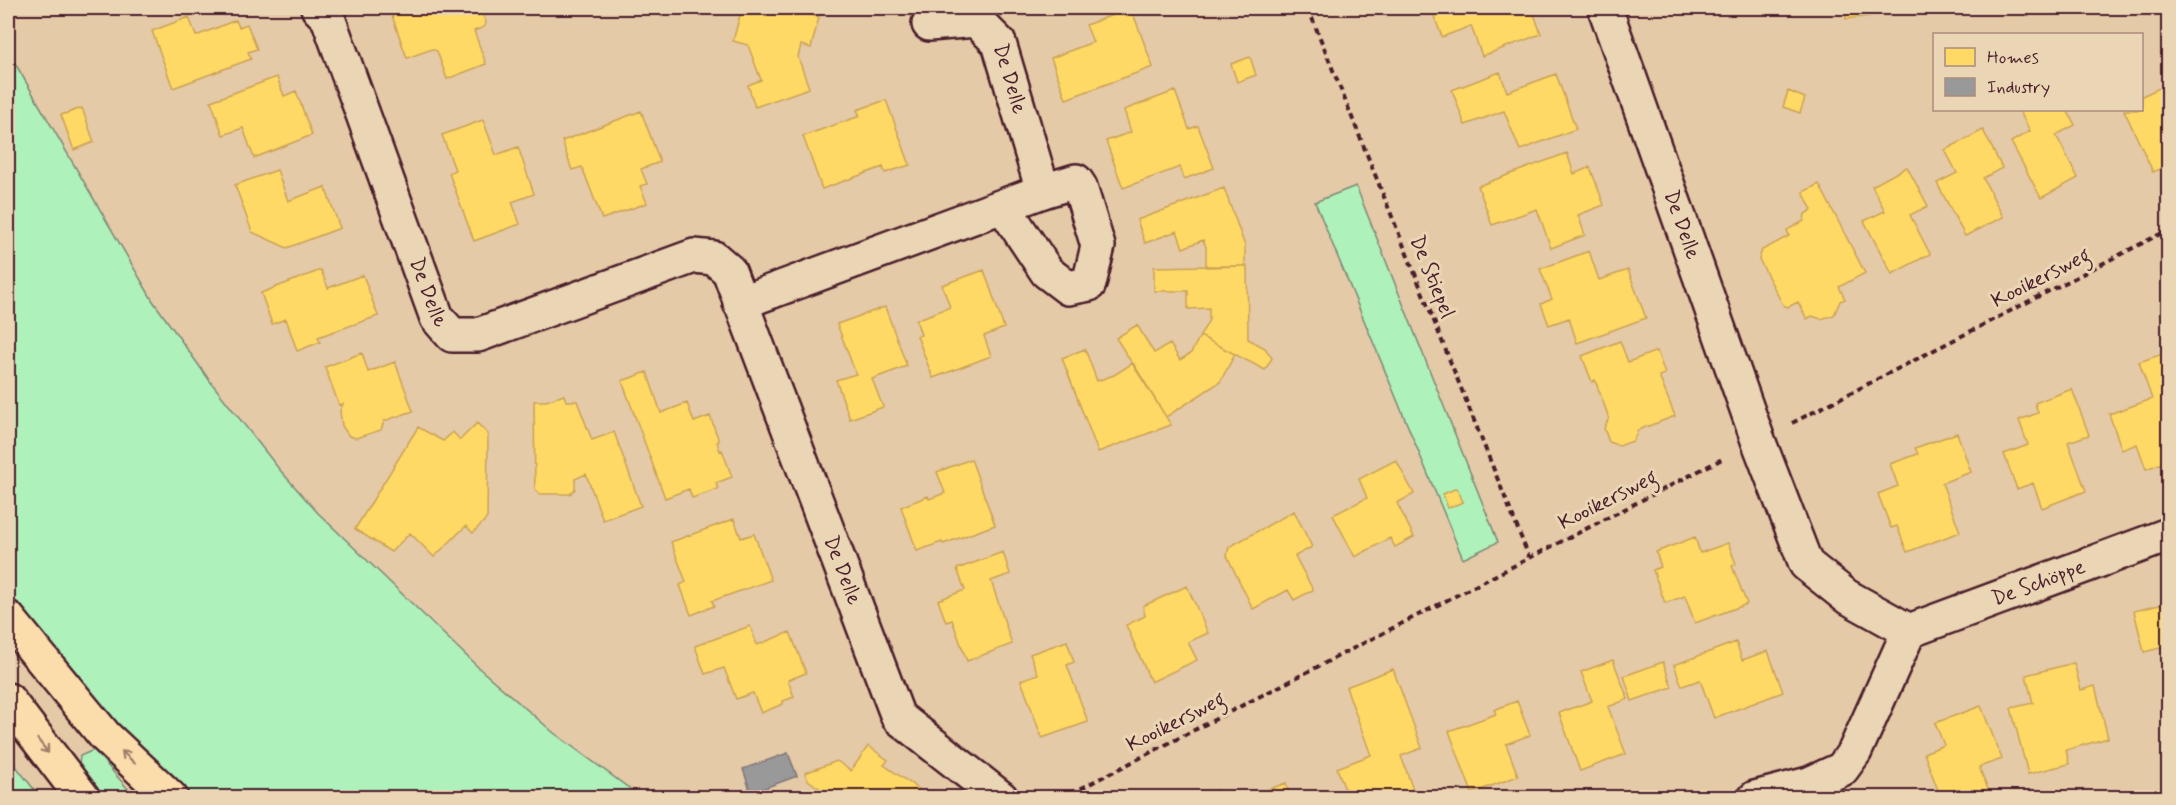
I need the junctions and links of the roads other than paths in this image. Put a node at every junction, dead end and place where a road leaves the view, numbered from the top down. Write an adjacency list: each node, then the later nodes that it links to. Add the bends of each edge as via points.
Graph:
1 (318, 8): 6 (street, De Delle, via 328,18 437,318 452,335 478,335 694,256 714,258 729,271)
2 (1605, 8): 9 (street, De Delle, via 1806,564 1846,596)
3 (929, 24): 4 (street, De Delle, via 976,20 999,43)
4 (1043, 191): 5 (street); 5 (street, via 1076,181 1080,187 1098,246 1089,284 1068,288 1047,272)
5 (1004, 206): 6 (street)
6 (740, 303): 13 (street, De Delle, via 898,717)
7 (2169, 535): 9 (street, De Schöppe)
8 (8, 618): 12 (main road, one-way to 8, via 105,736)
9 (1909, 631): 14 (street, via 1855,751 1842,769 1809,784)
10 (8, 700): 11 (main road, one-way to 11)
11 (83, 798)
12 (171, 798)
13 (1001, 798)
14 (1755, 798)

